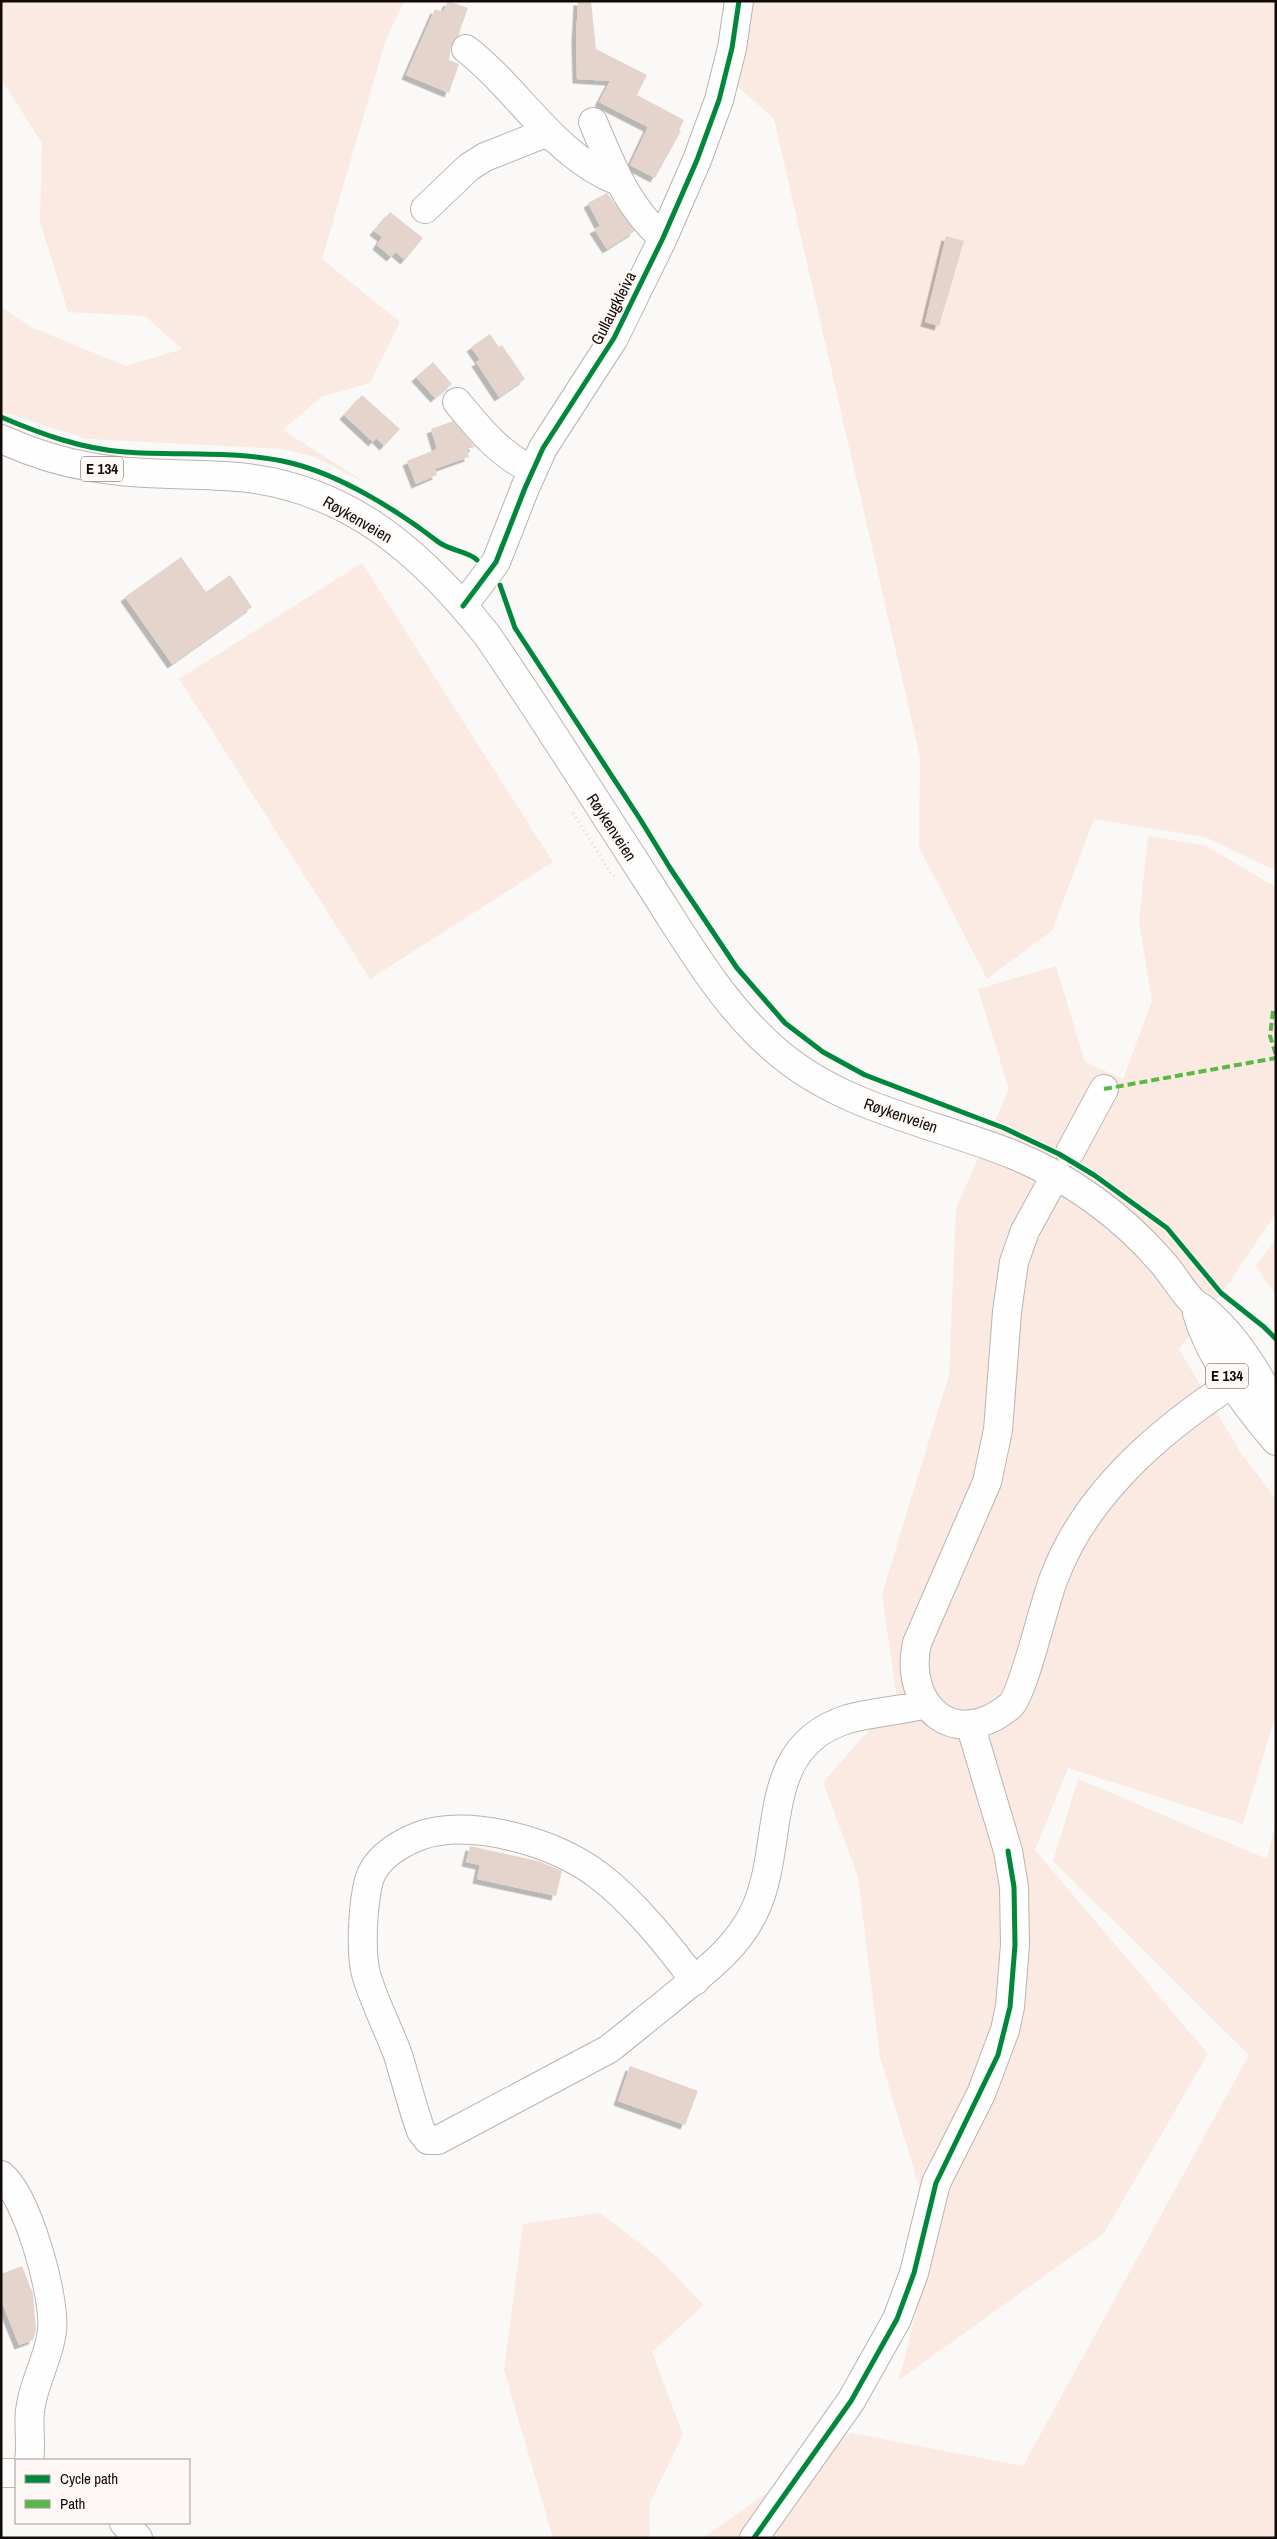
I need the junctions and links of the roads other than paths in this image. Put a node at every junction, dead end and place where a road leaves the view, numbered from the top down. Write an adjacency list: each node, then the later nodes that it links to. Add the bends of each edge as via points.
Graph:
1 (739, 1): 7 (main road, Gullaugkleiva, via 719,100 697,160)
2 (466, 49): 4 (main road)
3 (593, 122): 5 (main road)
4 (548, 132): 5 (main road, via 591,167); 6 (main road, via 485,157 469,167)
5 (618, 181): 7 (main road, via 641,215)
6 (425, 209)
7 (662, 238): 10 (main road, Gullaugkleiva, via 614,338)
8 (457, 402): 10 (main road, via 486,438)
9 (1, 439): 11 (main road, Røykenveien / E 134, via 46,457 92,468 239,477 318,496 360,517 401,544 429,568)
10 (533, 470): 11 (main road, Gullaugkleiva, via 496,562)
11 (463, 606): 15 (main road, Røykenveien / E 134, via 518,680 691,949 731,1005 762,1038 808,1075 842,1094 1014,1155 1072,1185 1134,1233)
12 (1104, 1089): 13 (main road)
13 (1070, 1152)
14 (1048, 1189): 20 (main road, via 1025,1231 1014,1262 998,1430 987,1482 917,1642 915,1676)
15 (1194, 1302): 16 (main road, Røykenveien / E 134, via 1208,1312); 17 (main road, Røykenveien / E 134, via 1198,1317)
16 (1254, 1369): 17 (main road); 18 (main road, Røykenveien / E 134)
17 (1232, 1383): 19 (main road, Røykenveien / E 134, via 1249,1410); 21 (main road, via 1169,1429 1114,1481 1063,1556 1015,1699 991,1718)
18 (1276, 1410)
19 (1276, 1441)
20 (926, 1704): 21 (main road, via 937,1716 951,1722); 22 (main road, via 846,1720 815,1734 803,1744 784,1782 765,1879 754,1912 732,1945)
21 (970, 1724): 29 (main road, via 1008,1851 1014,1888 1015,1945 1010,2008 998,2055 936,2183 910,2286 897,2319 851,2401)
22 (695, 1981): 22 (main road, via 618,1892 574,1860 540,1845 495,1833 442,1830 399,1846 384,1857 370,1878 366,1893 363,1951 366,1973 398,2056 421,2131 428,2140 438,2140 596,2058)
23 (1, 2175): 24 (main road, via 10,2182 32,2233 54,2317 32,2400)
24 (29, 2459)
25 (1, 2473): 26 (main road)
26 (15, 2473)
27 (125, 2524): 28 (main road)
28 (138, 2538)
29 (754, 2538)

